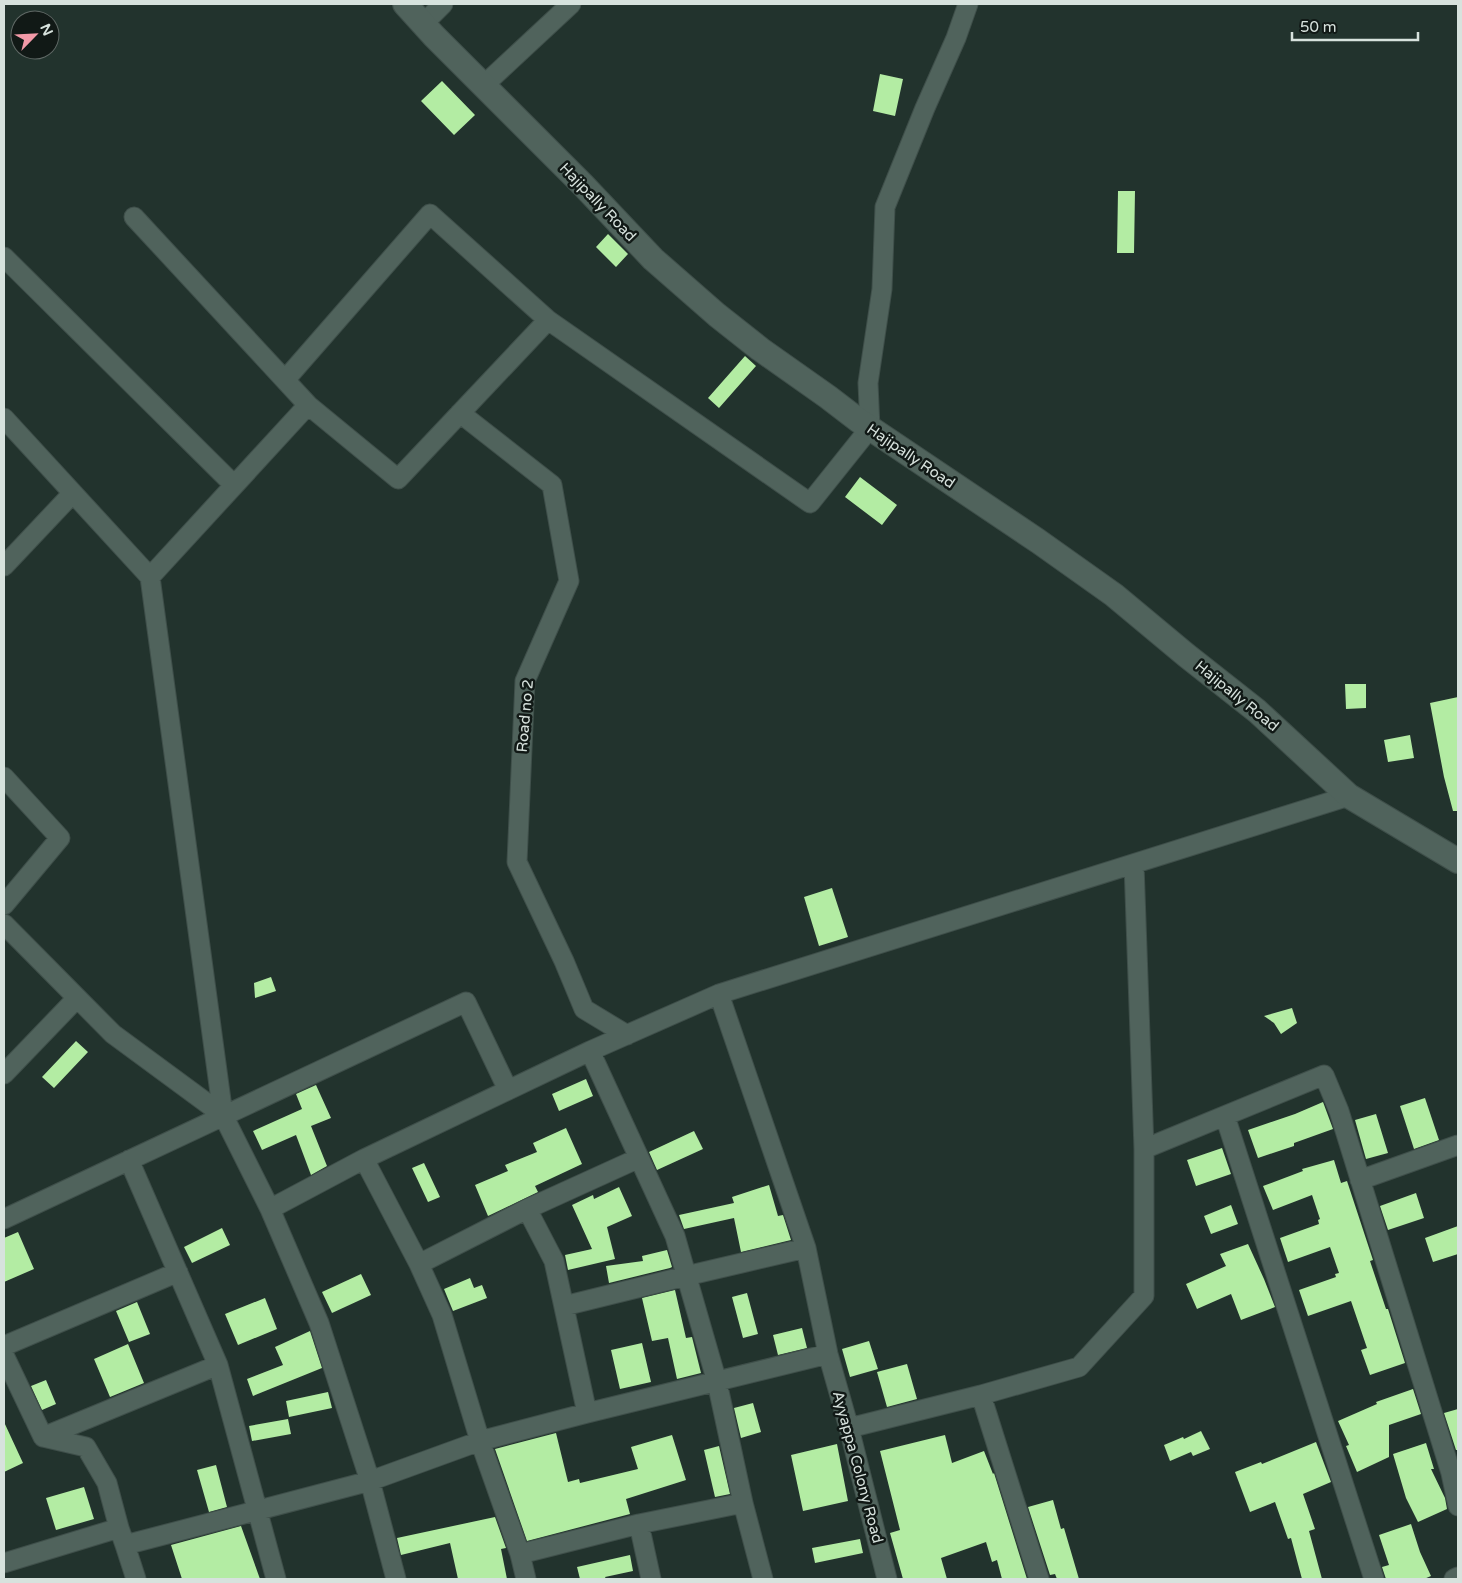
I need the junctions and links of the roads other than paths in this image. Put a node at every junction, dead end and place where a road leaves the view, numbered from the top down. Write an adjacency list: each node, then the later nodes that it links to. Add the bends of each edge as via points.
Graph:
1 (404, 4): 5 (street, Hajipally Road)
2 (443, 4): 5 (street)
3 (571, 4): 6 (street)
4 (968, 4): 14 (street, via 886,207 882,289 868,384)
5 (423, 24): 6 (street, Hajipally Road)
6 (484, 85): 14 (street, Hajipally Road, via 670,275 760,349)
7 (134, 217): 10 (street)
8 (4, 256): 15 (street)
9 (548, 320): 10 (street, via 430,214); 12 (street); 14 (street, via 810,503)
10 (285, 380): 11 (street)
11 (308, 405): 12 (street, via 398,479); 15 (street)
12 (460, 413): 27 (street, Road no 2, via 552,485 569,580 525,682 517,862 584,1009)
13 (4, 418): 16 (street)
14 (870, 428): 20 (street, Hajipally Road, via 1114,594 1257,711)
15 (234, 485): 18 (street)
16 (72, 494): 17 (street); 18 (street)
17 (4, 566)
18 (150, 577): 31 (street)
19 (4, 777): 23 (street, via 60,838)
20 (1349, 796): 21 (street, Hajipally Road); 22 (street)
21 (1458, 861)
22 (1134, 864): 25 (street); 34 (street)
23 (4, 906)
24 (4, 924): 26 (street)
25 (719, 994): 27 (street); 42 (street, Ayyappa Colony Road)
26 (77, 998): 29 (street); 31 (street, via 113,1034)
27 (627, 1035): 28 (street)
28 (590, 1051): 30 (street); 35 (street)
29 (4, 1074)
30 (508, 1090): 31 (street, via 466,1002); 36 (street)
31 (223, 1115): 37 (street); 39 (street)
32 (1225, 1116): 34 (street); 38 (street, via 1324,1074); 75 (street)
33 (1457, 1148): 38 (street)
34 (1144, 1149): 52 (street, via 1144,1296 1079,1367)
35 (639, 1158): 40 (street); 45 (street, via 675,1236)
36 (364, 1159): 39 (street); 43 (street)
37 (129, 1160): 41 (street); 44 (street)
38 (1360, 1180): 57 (street)
39 (270, 1209): 58 (street, via 319,1323)
40 (527, 1209): 43 (street); 46 (street, via 554,1261)
41 (4, 1219)
42 (806, 1248): 45 (street); 48 (street, Ayyappa Colony Road)
43 (419, 1264): 56 (street, via 442,1315)
44 (178, 1272): 47 (street); 50 (street)
45 (686, 1276): 46 (street); 51 (street)
46 (564, 1306): 53 (street)
47 (4, 1346)
48 (828, 1354): 51 (street); 54 (street, Ayyappa Colony Road)
49 (4, 1355): 55 (street)
50 (218, 1365): 55 (street); 61 (street)
51 (717, 1382): 53 (street); 59 (street)
52 (981, 1395): 54 (street); 74 (street)
53 (586, 1413): 56 (street)
54 (849, 1428): 73 (street, Ayyappa Colony Road)
55 (43, 1437): 63 (street, via 86,1447 107,1483)
56 (480, 1441): 58 (street); 64 (street)
57 (1455, 1472): 60 (street)
58 (370, 1481): 61 (street); 69 (street)
59 (743, 1503): 62 (street); 72 (street)
60 (1458, 1506)
61 (257, 1510): 63 (street); 68 (street)
62 (639, 1524): 64 (street); 71 (street)
63 (122, 1536): 65 (street); 67 (street)
64 (520, 1554): 70 (street)
65 (4, 1563)
66 (1458, 1578): 76 (street)
67 (136, 1579)
68 (276, 1579)
69 (396, 1579)
70 (526, 1579)
71 (652, 1579)
72 (762, 1579)
73 (887, 1579)
74 (1039, 1579)
75 (1374, 1579)
76 (1454, 1579)

